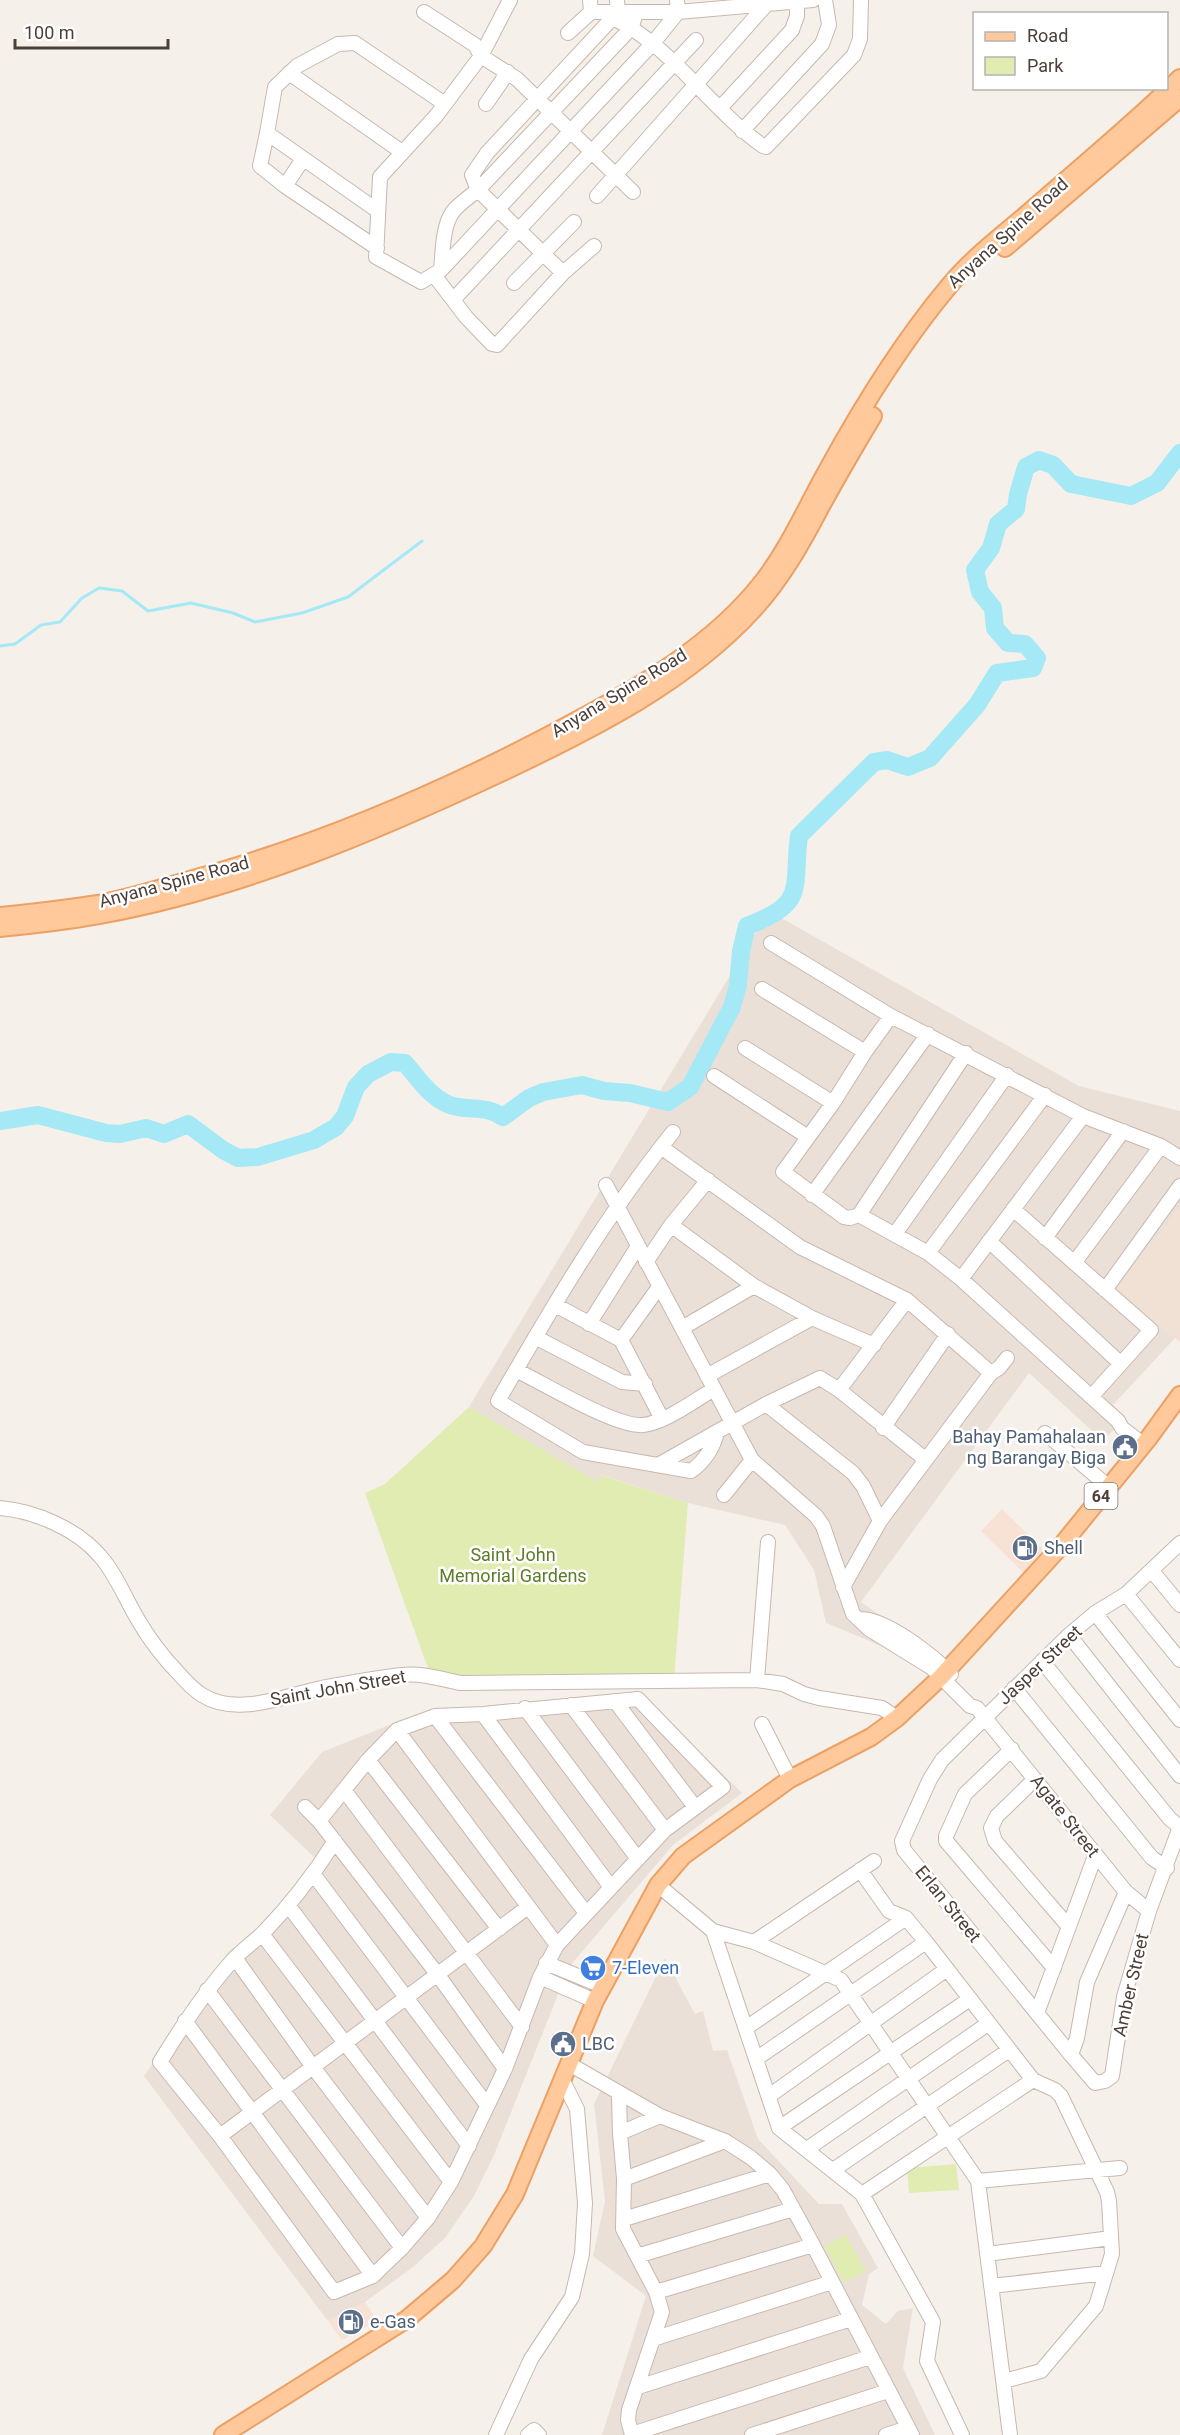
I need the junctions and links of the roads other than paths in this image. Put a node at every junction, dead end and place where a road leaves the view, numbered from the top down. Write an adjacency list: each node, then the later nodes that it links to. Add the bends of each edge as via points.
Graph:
1 (510, 0): 17 (street)
2 (813, 0): 5 (street)
3 (825, 0): 32 (street, via 829,25 822,44)
4 (861, 0): 32 (street, via 860,39 854,55 766,147)
5 (797, 1): 6 (street); 29 (street, via 792,30)
6 (765, 2): 7 (street); 22 (street)
7 (709, 4): 9 (street)
8 (590, 6): 11 (street); 14 (street)
9 (677, 6): 10 (street); 16 (street)
10 (644, 8): 11 (street); 13 (street)
11 (616, 10): 13 (street); 26 (street)
12 (424, 12): 17 (street, via 475,45)
13 (632, 27): 16 (street); 30 (street)
14 (568, 33)
15 (696, 40): 18 (street)
16 (653, 43): 18 (street); 31 (street)
17 (481, 56): 19 (street); 27 (street)
18 (672, 63): 22 (street); 35 (street)
19 (508, 72): 26 (street); 28 (street)
20 (289, 73): 27 (street, via 338,45 356,43); 33 (street, via 275,87); 34 (street)
21 (1180, 78): 23 (main road, Anyana Spine Road)
22 (695, 84): 29 (street); 37 (street)
23 (1168, 90)
24 (1168, 90): 53 (main road, Anyana Spine Road, via 952,282 921,320 874,393 764,580 707,638 675,662 513,754 404,805 325,836 153,891 100,903)
25 (1180, 98): 54 (main road, Anyana Spine Road, via 960,288 883,398 773,586 753,611 683,672 626,708 539,754 411,816 341,843 270,869 156,902 100,915)
26 (536, 100): 30 (street); 39 (street, via 477,166 472,175)
27 (445, 104): 34 (street)
28 (486, 104)
29 (720, 108): 32 (street)
30 (551, 113): 31 (street); 39 (street)
31 (570, 130): 35 (street); 42 (street)
32 (742, 131)
33 (267, 133): 36 (street); 38 (street, via 260,166)
34 (402, 152): 43 (street, via 380,177)
35 (592, 153): 37 (street); 45 (street)
36 (303, 159): 38 (street); 43 (street)
37 (616, 174): 40 (street); 41 (street)
38 (285, 186): 47 (street)
39 (478, 190): 42 (street); 49 (street, via 450,216)
40 (633, 192)
41 (597, 196)
42 (497, 210): 45 (street); 49 (street)
43 (378, 211): 47 (street)
44 (574, 222): 48 (street)
45 (518, 230): 48 (street); 52 (street)
46 (594, 246): 50 (street)
47 (376, 248): 49 (street, via 376,257 421,282)
48 (544, 252): 50 (street); 51 (street)
49 (437, 273): 52 (street)
50 (563, 273): 52 (street, via 497,345)
51 (514, 283)
52 (453, 300)
53 (0, 916)
54 (0, 928)
55 (771, 943): 57 (street)
56 (762, 988): 60 (street)
57 (891, 1016): 58 (street); 60 (street)
58 (928, 1034): 61 (street); 76 (street)
59 (745, 1048): 65 (street)
60 (864, 1052): 65 (street)
61 (966, 1053): 62 (street); 79 (street)
62 (1007, 1075): 64 (street); 81 (street)
63 (714, 1076): 69 (street)
64 (1045, 1095): 66 (street); 85 (street)
65 (833, 1103): 69 (street)
66 (1083, 1116): 68 (street); 78 (street)
67 (673, 1131): 71 (street)
68 (1123, 1131): 70 (street); 82 (street)
69 (808, 1137): 76 (street, via 783,1172)
70 (1161, 1146): 72 (street); 87 (street)
71 (661, 1147): 73 (street); 77 (street)
72 (1180, 1158)
73 (708, 1180): 80 (street); 92 (street, via 800,1247)
74 (606, 1185): 77 (street)
75 (1180, 1186): 91 (street)
76 (812, 1195): 79 (street, via 844,1217)
77 (618, 1207): 84 (street); 93 (street)
78 (1013, 1209): 82 (street); 83 (street)
79 (859, 1215): 81 (street)
80 (671, 1225): 86 (street); 89 (street)
81 (895, 1234): 85 (street)
82 (1045, 1238): 87 (street)
83 (989, 1241): 88 (street); 102 (street)
84 (638, 1246): 86 (street); 95 (street)
85 (928, 1253): 88 (street)
86 (646, 1262): 90 (street)
87 (1074, 1263): 91 (street)
88 (961, 1279): 110 (street)
89 (754, 1286): 94 (street); 96 (street)
90 (659, 1287): 96 (street); 99 (street)
91 (1106, 1290): 102 (street, via 1151,1330)
92 (907, 1300): 97 (street); 100 (street)
93 (555, 1305): 95 (street); 98 (street)
94 (812, 1318): 100 (street); 105 (street)
95 (589, 1324): 99 (street)
96 (682, 1328): 105 (street)
97 (948, 1334): 104 (street); 114 (street)
98 (535, 1337): 103 (street); 106 (street, via 622,1382)
99 (621, 1340): 106 (street)
100 (874, 1345): 108 (street)
101 (1007, 1358): 104 (street)
102 (1120, 1363): 110 (street)
103 (516, 1370): 112 (street, via 622,1424 644,1425); 120 (street, via 498,1401 583,1452)
104 (991, 1373): 118 (street)
105 (707, 1376): 107 (street)
106 (645, 1384): 112 (street)
107 (714, 1389): 112 (street); 113 (street)
108 (839, 1390): 111 (street, via 820,1378); 114 (street)
109 (1180, 1395): 117 (main road, 64)
110 (1091, 1397): 117 (street)
111 (766, 1404): 113 (street); 124 (street, via 853,1473)
112 (662, 1419)
113 (731, 1424): 115 (street); 119 (street)
114 (883, 1428): 118 (street)
115 (717, 1432): 120 (street); 120 (street, via 715,1443 691,1471)
116 (1045, 1433): 121 (street)
117 (1146, 1442): 121 (main road, 64)
118 (925, 1459): 124 (street)
119 (752, 1460): 122 (street); 128 (street, via 819,1520)
120 (658, 1465)
121 (1109, 1487): 135 (main road, 64)
122 (724, 1496)
123 (0, 1508): 136 (street, Saint John Street, via 19,1509 62,1527 100,1556 155,1646 201,1695 219,1702 273,1701 320,1688 402,1675 425,1675 460,1683)
124 (880, 1521): 128 (street)
125 (768, 1542): 136 (street)
126 (1178, 1549): 127 (street, Jasper Street)
127 (1152, 1571): 129 (street, Jasper Street); 130 (street)
128 (843, 1587): 135 (street, via 853,1614 860,1619 873,1619 900,1635 938,1661)
129 (1126, 1594): 131 (street, Jasper Street); 133 (street)
130 (1180, 1605)
131 (1095, 1613): 132 (street, Jasper Street); 145 (street)
132 (1069, 1635): 134 (street, Jasper Street); 150 (street)
133 (1180, 1660)
134 (1042, 1661): 137 (street, Jasper Street); 162 (street, via 1180,1827)
135 (945, 1674): 141 (street, Agate Street, via 978,1701); 144 (main road, 64)
136 (757, 1680): 144 (street, Saint John Street, via 783,1684 819,1698 882,1708)
137 (1014, 1688): 141 (street, Jasper Street); 162 (street, via 1152,1858)
138 (615, 1701): 139 (street); 154 (street); 154 (street, via 638,1699 723,1787)
139 (571, 1705): 140 (street); 157 (street)
140 (525, 1708): 142 (street); 160 (street)
141 (981, 1712): 148 (street, Agate Street); 193 (street, Erlan Street, via 930,1779 902,1845)
142 (483, 1714): 143 (street); 166 (street)
143 (435, 1716): 147 (street); 171 (street)
144 (897, 1718): 151 (main road, 64, via 871,1737)
145 (1180, 1720)
146 (762, 1724): 151 (street)
147 (397, 1730): 149 (street); 169 (street)
148 (1012, 1749): 152 (street, Agate Street); 183 (street, via 965,1794 946,1841)
149 (368, 1760): 153 (street); 174 (street)
150 (1180, 1776)
151 (790, 1779): 165 (main road, 64, via 683,1856)
152 (1035, 1779): 159 (street, Agate Street); 173 (street, via 997,1816 991,1828 995,1841)
153 (344, 1790): 156 (street); 180 (street)
154 (695, 1807): 157 (street)
155 (305, 1808): 156 (street)
156 (319, 1821): 158 (street)
157 (665, 1830): 160 (street)
158 (335, 1841): 164 (street); 186 (street)
159 (1095, 1856): 167 (street, Agate Street); 173 (street)
160 (638, 1859): 166 (street)
161 (874, 1861): 163 (street)
162 (1167, 1868): 170 (street)
163 (860, 1870): 172 (street, via 889,1911); 177 (street)
164 (314, 1875): 168 (street); 191 (street)
165 (658, 1885): 175 (street); 189 (main road, 64)
166 (610, 1886): 171 (street)
167 (1126, 1893): 170 (street, Agate Street); 203 (street, via 1087,1982)
168 (288, 1905): 176 (street); 194 (street)
169 (528, 1907): 174 (street); 179 (street)
170 (1149, 1911): 211 (street, Amber Street, via 1124,1997 1112,2076)
171 (586, 1913): 179 (street)
172 (906, 1918): 178 (street); 185 (street)
173 (1069, 1927): 183 (street)
174 (499, 1929): 180 (street)
175 (713, 1931): 177 (street); 199 (street)
176 (262, 1934): 181 (street); 200 (street)
177 (754, 1942): 185 (street)
178 (926, 1942): 184 (street); 190 (street)
179 (557, 1945): 182 (street)
180 (468, 1953): 186 (street); 198 (street)
181 (235, 1958): 188 (street); 206 (street)
182 (546, 1963): 187 (street); 189 (street)
183 (1054, 1968): 193 (street)
184 (947, 1969): 192 (street); 197 (street)
185 (827, 1973): 190 (street, via 841,1980); 199 (street)
186 (438, 1975): 191 (street); 207 (street)
187 (540, 1977): 189 (street); 198 (street)
188 (207, 1990): 195 (street); 212 (street)
189 (599, 1994): 205 (main road, 64)
190 (852, 1995): 197 (street); 204 (street)
191 (406, 1997): 194 (street); 215 (street)
192 (970, 1999): 196 (street); 202 (street)
193 (1038, 2013): 203 (street, Erlan Street)
194 (376, 2020): 200 (street); 224 (street)
195 (185, 2021): 217 (street); 221 (street, via 160,2062)
196 (989, 2023): 201 (street); 208 (street)
197 (872, 2024): 202 (street); 214 (street)
198 (522, 2027): 207 (street)
199 (746, 2028): 204 (street)
200 (345, 2043): 206 (street); 232 (street)
201 (1010, 2050): 209 (street); 216 (street)
202 (891, 2053): 208 (street); 219 (street)
203 (1071, 2055): 211 (street, Erlan Street)
204 (756, 2059): 214 (street)
205 (571, 2065): 210 (main road, 64); 213 (street)
206 (313, 2067): 212 (street); 235 (street)
207 (505, 2068): 215 (street)
208 (908, 2078): 216 (street); 225 (street)
209 (1033, 2080): 222 (street); 228 (street, via 1061,2096)
210 (563, 2081): 255 (main road, 64, via 515,2194 483,2246 453,2280 407,2319); 256 (street, via 577,2109 585,2203 582,2254 572,2296 531,2360)
211 (1095, 2082)
212 (284, 2090): 217 (street); 239 (street)
213 (619, 2095): 218 (street); 220 (street)
214 (769, 2096): 219 (street)
215 (487, 2105): 224 (street)
216 (927, 2105): 222 (street); 227 (street)
217 (254, 2111): 221 (street); 243 (street)
218 (660, 2116): 220 (street); 223 (street)
219 (779, 2127): 225 (street)
220 (620, 2133): 230 (street)
221 (220, 2136): 243 (street, via 334,2292)
222 (948, 2137): 231 (street); 233 (street)
223 (725, 2141): 229 (street); 230 (street)
224 (470, 2146): 232 (street)
225 (807, 2149): 227 (street)
226 (1120, 2168): 228 (street)
227 (833, 2170): 233 (street)
228 (1095, 2170): 231 (street); 237 (street, via 1110,2201)
229 (770, 2174): 234 (street); 236 (street)
230 (624, 2179): 236 (street)
231 (978, 2181): 240 (street)
232 (451, 2182): 235 (street)
233 (862, 2194): 261 (street, via 933,2322 927,2361)
234 (793, 2209): 238 (street); 241 (street)
235 (428, 2218): 239 (street)
236 (624, 2219): 241 (street, via 623,2229)
237 (1111, 2238): 240 (street); 242 (street, via 1112,2254)
238 (813, 2245): 244 (street); 246 (street)
239 (402, 2248): 243 (street)
240 (987, 2254): 245 (street)
241 (637, 2256): 246 (street)
242 (1106, 2273): 245 (street); 250 (street, via 1093,2311 1041,2371)
243 (373, 2276)
244 (832, 2282): 247 (street); 248 (street)
245 (991, 2286): 250 (street)
246 (656, 2292): 248 (street, via 662,2312)
247 (851, 2319): 249 (street); 251 (street)
248 (653, 2339): 251 (street)
249 (870, 2357): 252 (street); 254 (street)
250 (1004, 2380): 262 (street)
251 (638, 2387): 254 (street, via 628,2420)
252 (888, 2391): 253 (street); 259 (street)
253 (910, 2432): 260 (street)
254 (632, 2434)
255 (223, 2435)
256 (496, 2435)
257 (528, 2435): 258 (street, via 534,2430)
258 (539, 2435)
259 (753, 2435)
260 (886, 2435)
261 (962, 2435)
262 (1010, 2435)

